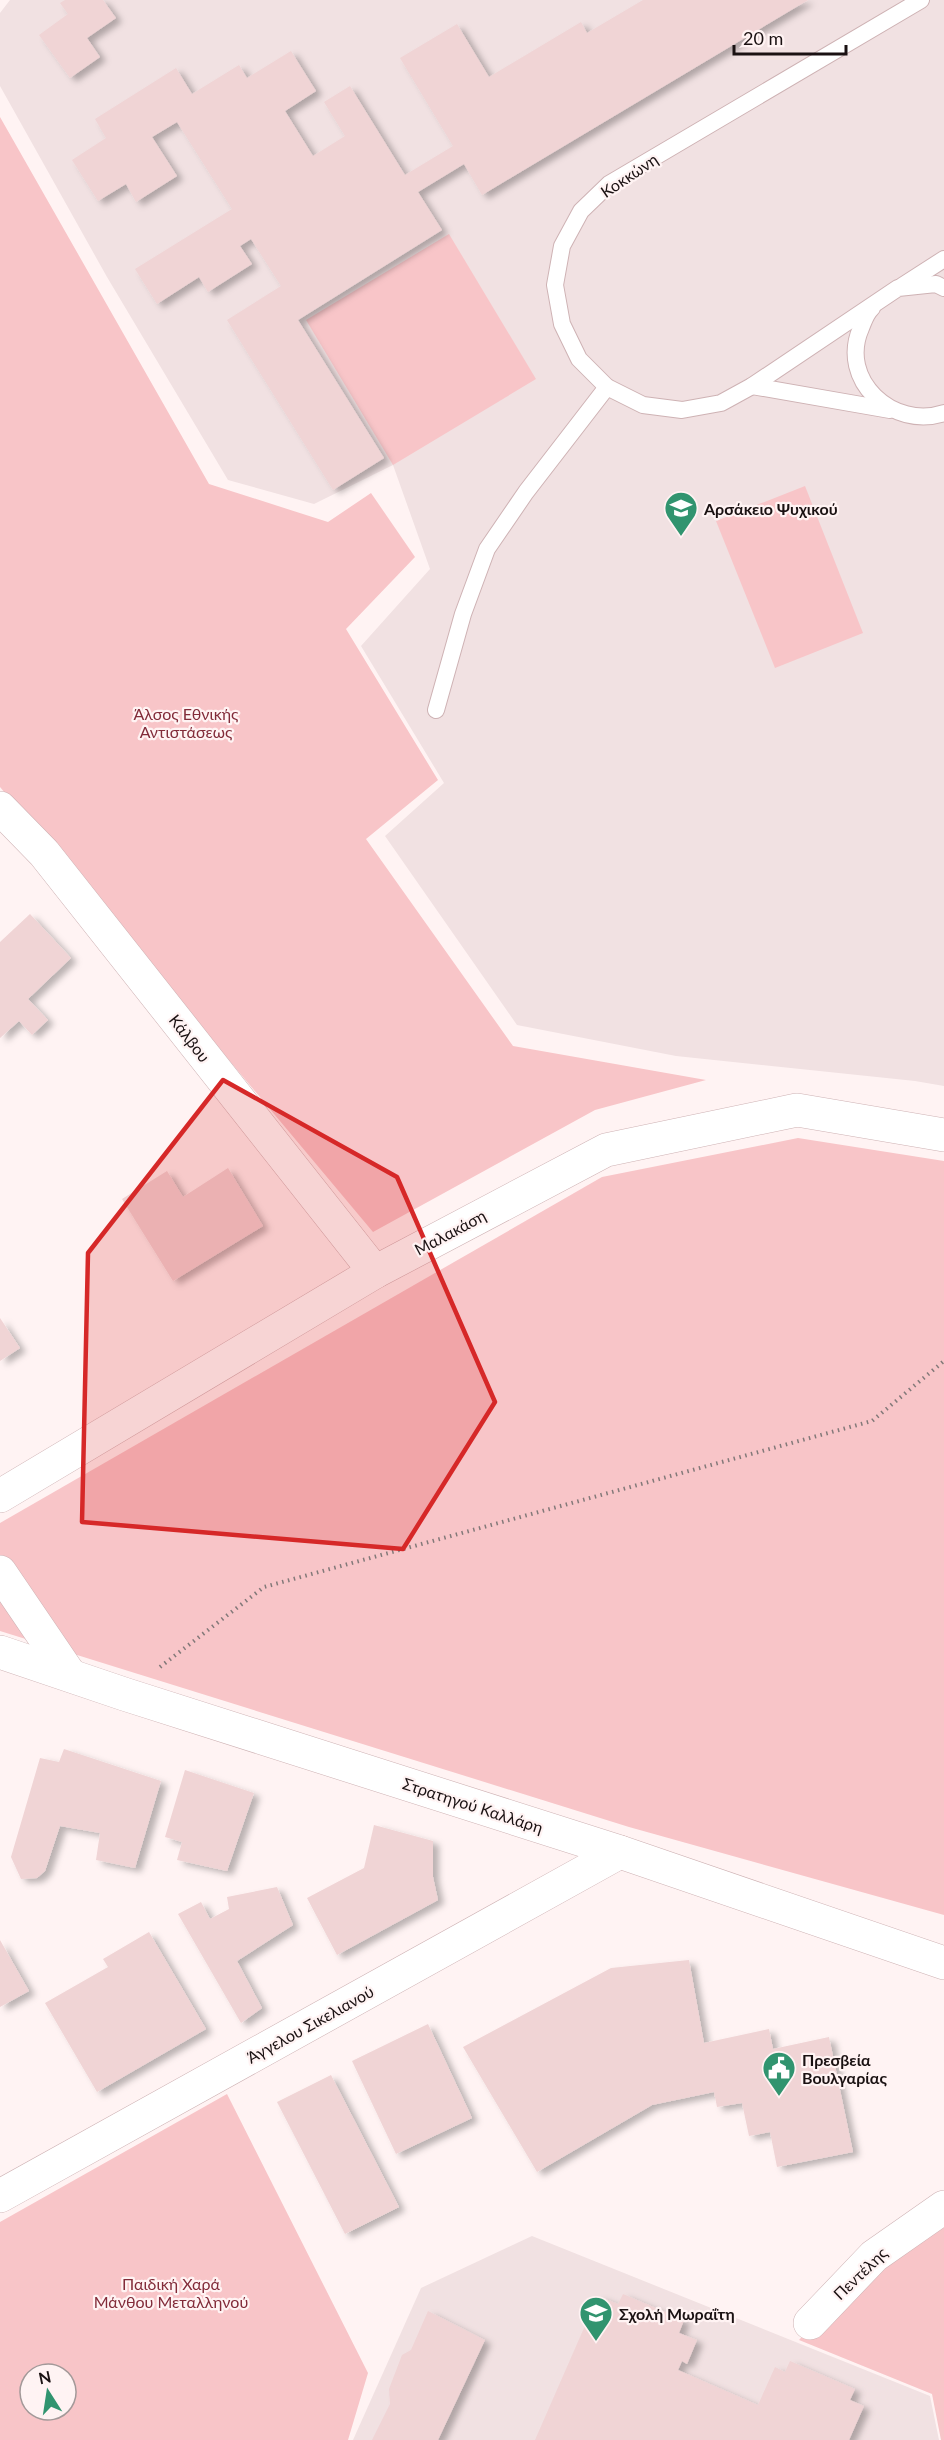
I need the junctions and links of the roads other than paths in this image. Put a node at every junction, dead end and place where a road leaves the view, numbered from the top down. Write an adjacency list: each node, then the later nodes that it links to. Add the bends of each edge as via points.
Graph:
1 (921, 0): 6 (lane, Κοκκώνη, via 609,184 581,211 562,246 555,285 562,324 579,359)
2 (944, 259): 4 (lane)
3 (944, 288): 4 (lane, via 936,284)
4 (893, 290): 5 (lane, Κοκκώνη); 7 (lane, via 867,312 856,338 857,366 869,391)
5 (752, 386): 6 (lane, Κοκκώνη, via 721,403 682,410 643,405); 7 (lane)
6 (607, 387): 9 (lane, via 487,549 463,614)
7 (891, 410): 8 (lane, via 911,417)
8 (944, 413)
9 (436, 710)
10 (0, 808): 12 (street, Κάλβου, via 44,853)
11 (944, 1135): 12 (street, Μαλακάση, via 797,1110 606,1150)
12 (375, 1272): 13 (street, Μαλακάση)
13 (0, 1496)
14 (0, 1572): 16 (street)
15 (0, 1652): 16 (street, Στρατηγού Καλλάρη)
16 (70, 1675): 17 (street, Στρατηγού Καλλάρη)
17 (620, 1852): 18 (street, Στρατηγού Καλλάρη); 19 (street, Άγγελου Σικελιανού)
18 (944, 1963)
19 (0, 2196)
20 (944, 2207): 21 (street, Πεντέλης, via 874,2256)
21 (810, 2323)

